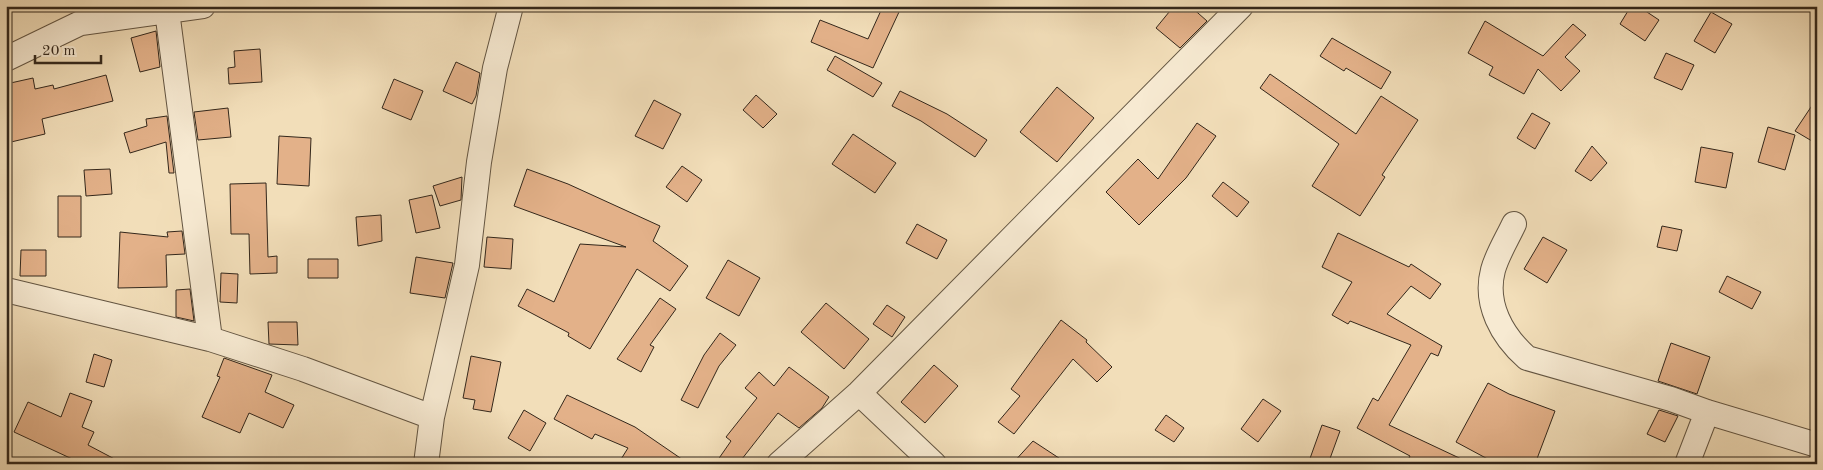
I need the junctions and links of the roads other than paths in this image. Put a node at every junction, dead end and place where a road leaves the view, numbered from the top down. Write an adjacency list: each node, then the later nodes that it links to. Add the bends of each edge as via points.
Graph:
1 (113, 6): 6 (street)
2 (203, 6): 5 (street)
3 (511, 6): 13 (street, via 495,68 479,162 467,265)
4 (1241, 6): 11 (street)
5 (168, 11): 6 (street); 10 (street)
6 (81, 23): 7 (street)
7 (6, 59)
8 (1514, 224): 12 (street, via 1493,270 1490,299 1513,346 1527,358)
9 (6, 290): 10 (street)
10 (210, 339): 13 (street, via 303,369)
11 (859, 393): 16 (street); 17 (street)
12 (1707, 412): 14 (street); 18 (street)
13 (432, 417): 15 (street)
14 (1817, 446)
15 (426, 464)
16 (779, 464)
17 (934, 464)
18 (1687, 464)

